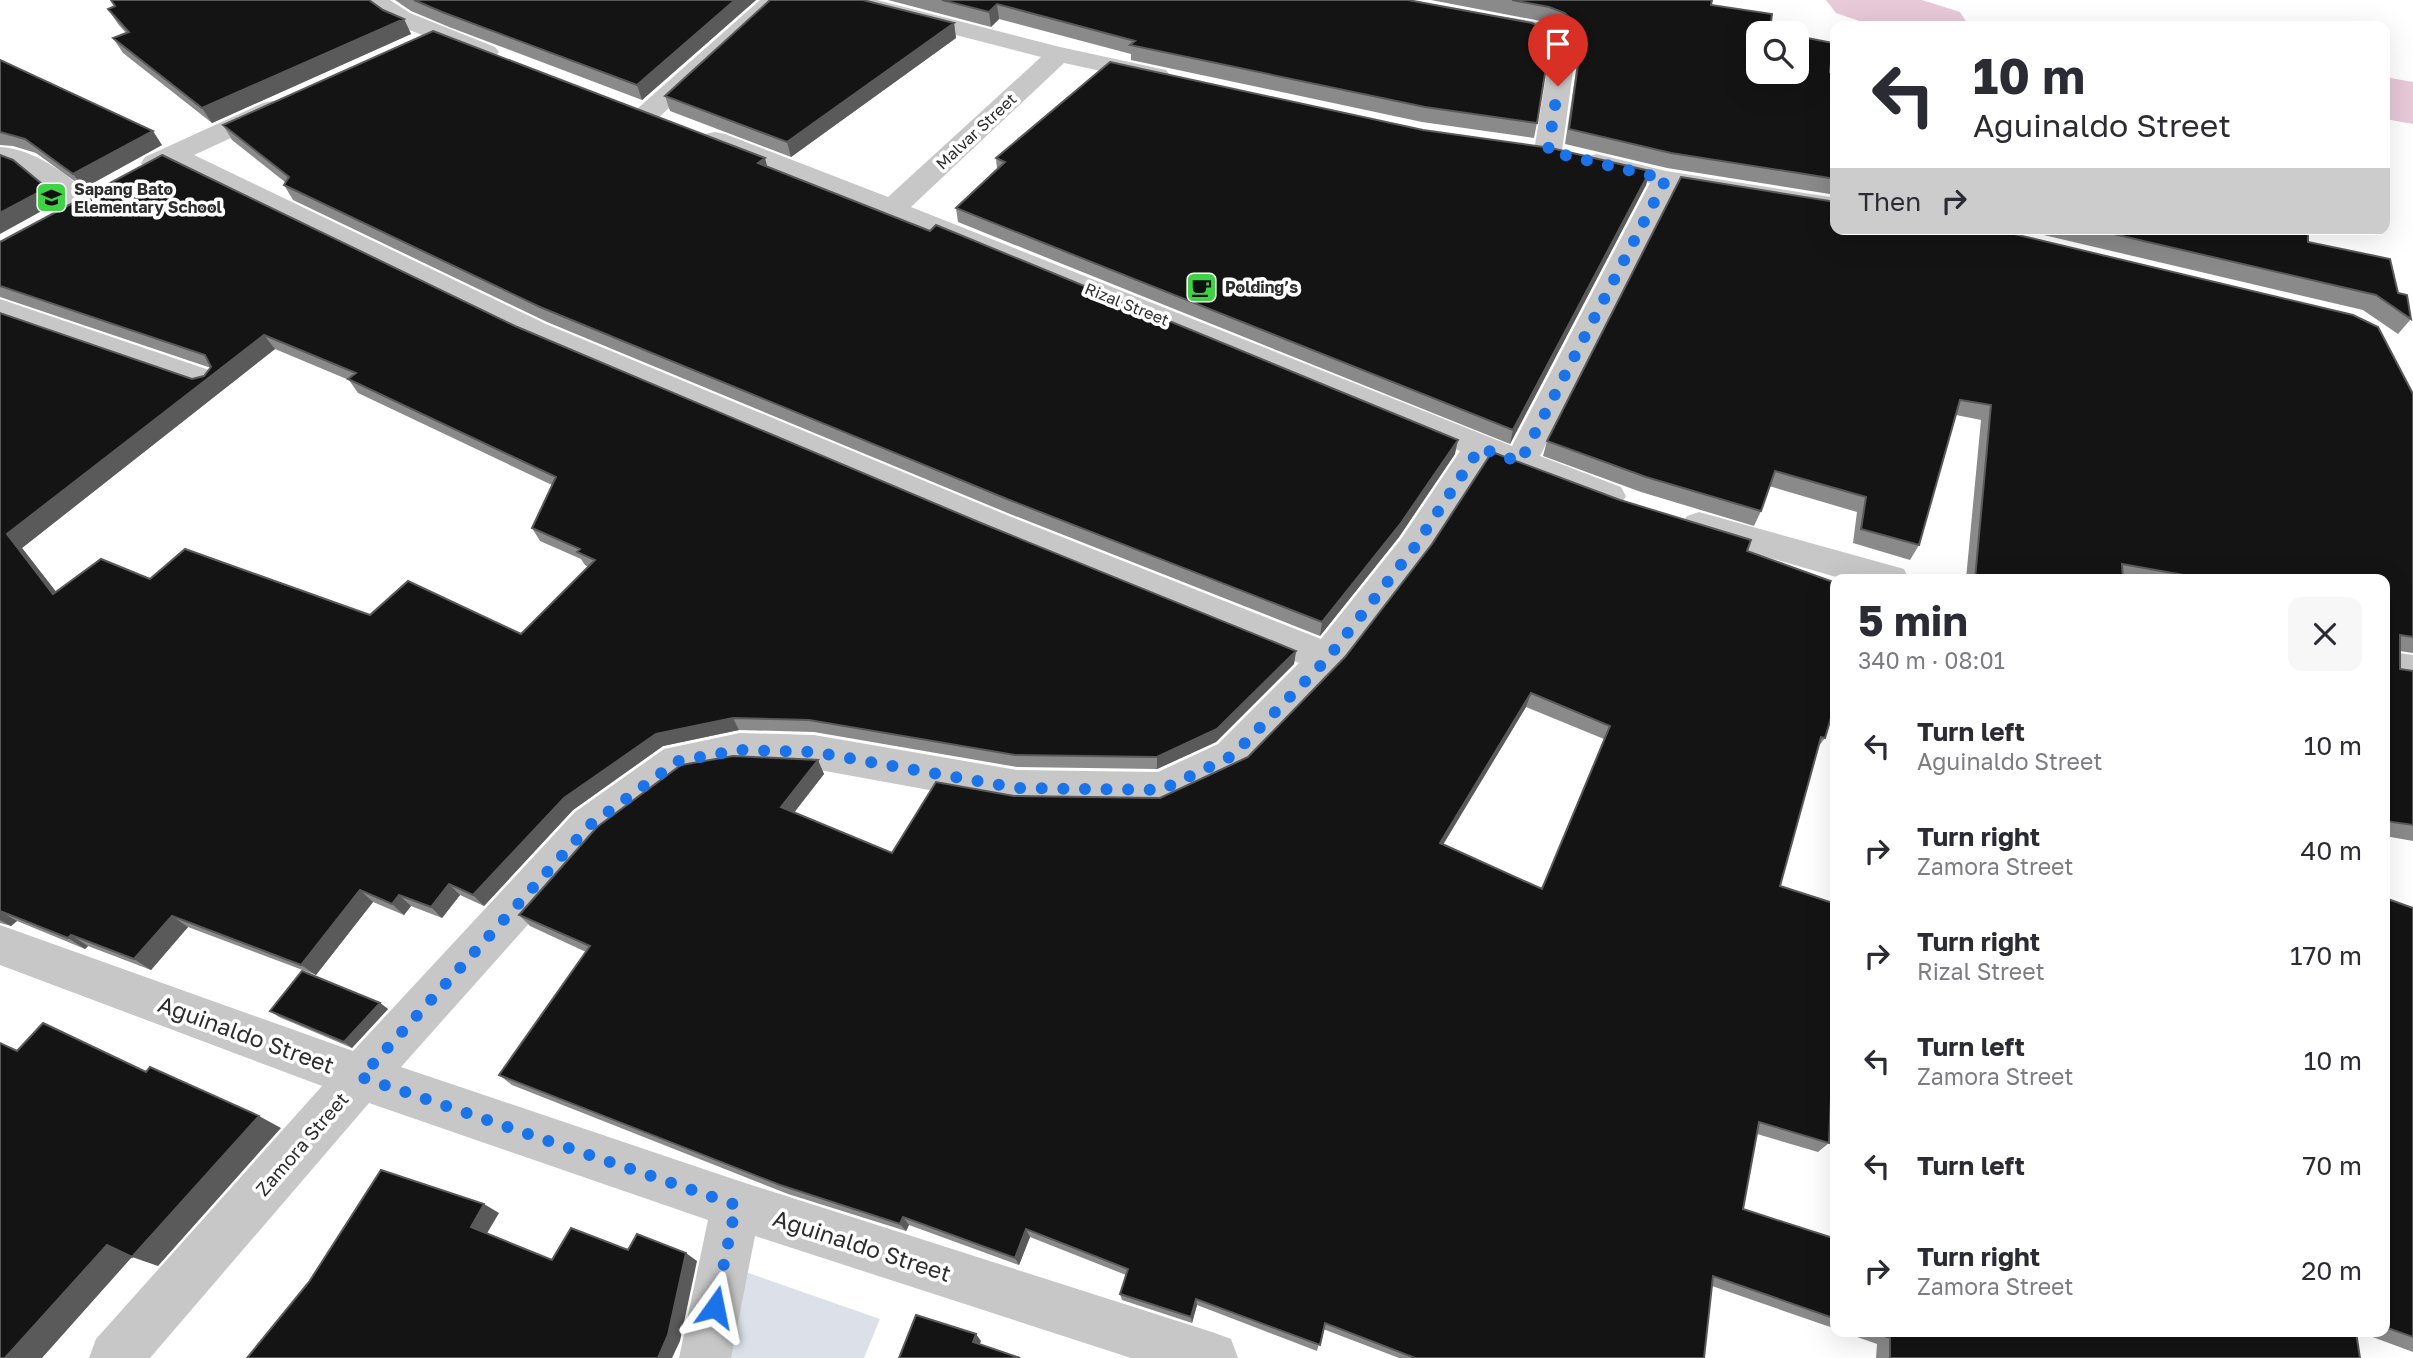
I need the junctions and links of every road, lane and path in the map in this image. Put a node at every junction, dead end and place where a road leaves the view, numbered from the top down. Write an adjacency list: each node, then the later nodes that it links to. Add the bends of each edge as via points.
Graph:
1 (374, 0): 5 (street)
2 (774, 0): 12 (street)
3 (848, 0): 7 (street)
4 (1483, 19): 16 (street, via 1535,29 1560,43 1561,64 1535,149)
5 (439, 34): 6 (street); 8 (street)
6 (402, 50)
7 (1059, 54): 9 (street); 19 (street, Malvar Street)
8 (504, 59)
9 (1178, 79)
10 (293, 100): 14 (street)
11 (621, 104): 12 (street, Rizal Street)
12 (647, 114): 19 (street, Rizal Street)
13 (0, 155): 17 (street, via 19,158)
14 (171, 155): 15 (street); 25 (street, via 535,331)
15 (137, 173)
16 (1666, 179): 18 (street); 23 (street)
17 (80, 203)
18 (1830, 206)
19 (893, 208): 22 (street, Rizal Street)
20 (0, 309): 21 (street)
21 (204, 380)
22 (1480, 448): 23 (street, Rizal Street); 25 (street, Zamora Street, via 1414,548)
23 (1520, 462): 24 (street, Rizal Street, via 1653,511)
24 (1872, 574)
25 (1328, 658): 29 (street, Zamora Street, via 1232,756 1161,790 1017,788 814,752 740,750 678,761 590,825)
26 (2390, 667): 27 (street)
27 (2413, 670)
28 (0, 944): 29 (street, Aguinaldo Street)
29 (361, 1077): 30 (street, Aguinaldo Street); 31 (street, Zamora Street)
30 (736, 1205): 32 (street); 33 (street, Aguinaldo Street)
31 (115, 1358)
32 (705, 1358)
33 (1212, 1358)

